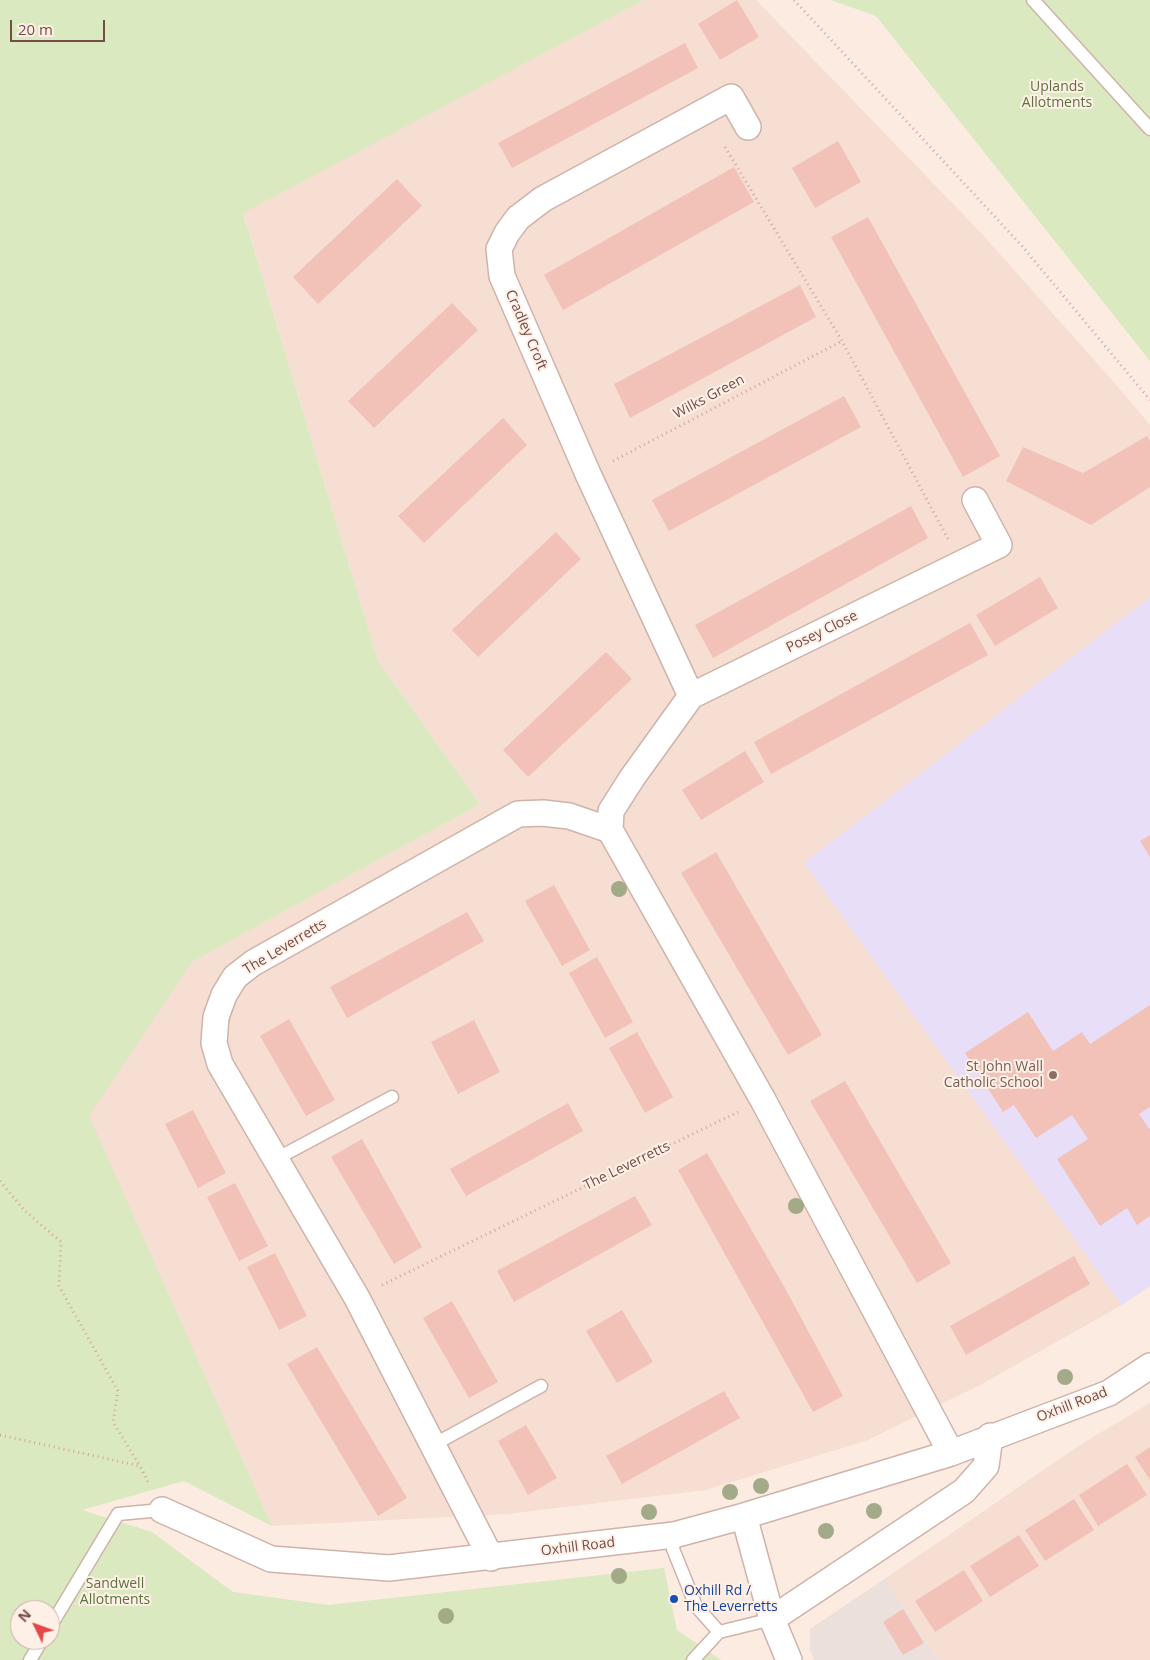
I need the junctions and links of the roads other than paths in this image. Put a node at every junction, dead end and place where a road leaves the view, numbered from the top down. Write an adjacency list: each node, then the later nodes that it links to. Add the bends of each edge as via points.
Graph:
1 (1033, 0): 3 (lane)
2 (748, 127): 5 (street, Cradley Croft, via 731,97 543,199 518,218 500,248 502,276 588,474)
3 (1150, 129)
4 (975, 500): 5 (street, Posey Close, via 999,545)
5 (691, 696): 6 (street, Posey Close, via 611,811)
6 (610, 830): 8 (street, The Leverretts, via 569,816 518,814 254,963 235,977 216,1016 214,1043 220,1064); 13 (street, via 763,1100)
7 (392, 1097): 8 (lane)
8 (276, 1159): 12 (street, The Leverretts, via 357,1298)
9 (1150, 1366): 11 (street, Oxhill Road, via 1109,1393)
10 (541, 1386): 12 (lane)
11 (990, 1436): 13 (street, Oxhill Road); 19 (street, via 986,1466 964,1491)
12 (433, 1445): 17 (street, The Leverretts)
13 (951, 1453): 15 (street, Oxhill Road)
14 (162, 1510): 17 (street, Oxhill Road, via 271,1558 389,1568); 18 (lane, via 118,1514)
15 (744, 1516): 16 (street, Oxhill Road); 19 (street)
16 (674, 1535): 17 (street, Oxhill Road); 20 (lane, via 673,1549 696,1606)
17 (491, 1558)
18 (60, 1610)
19 (772, 1619): 20 (lane); 22 (street)
20 (719, 1632): 21 (lane)
21 (693, 1660)
22 (789, 1660)

